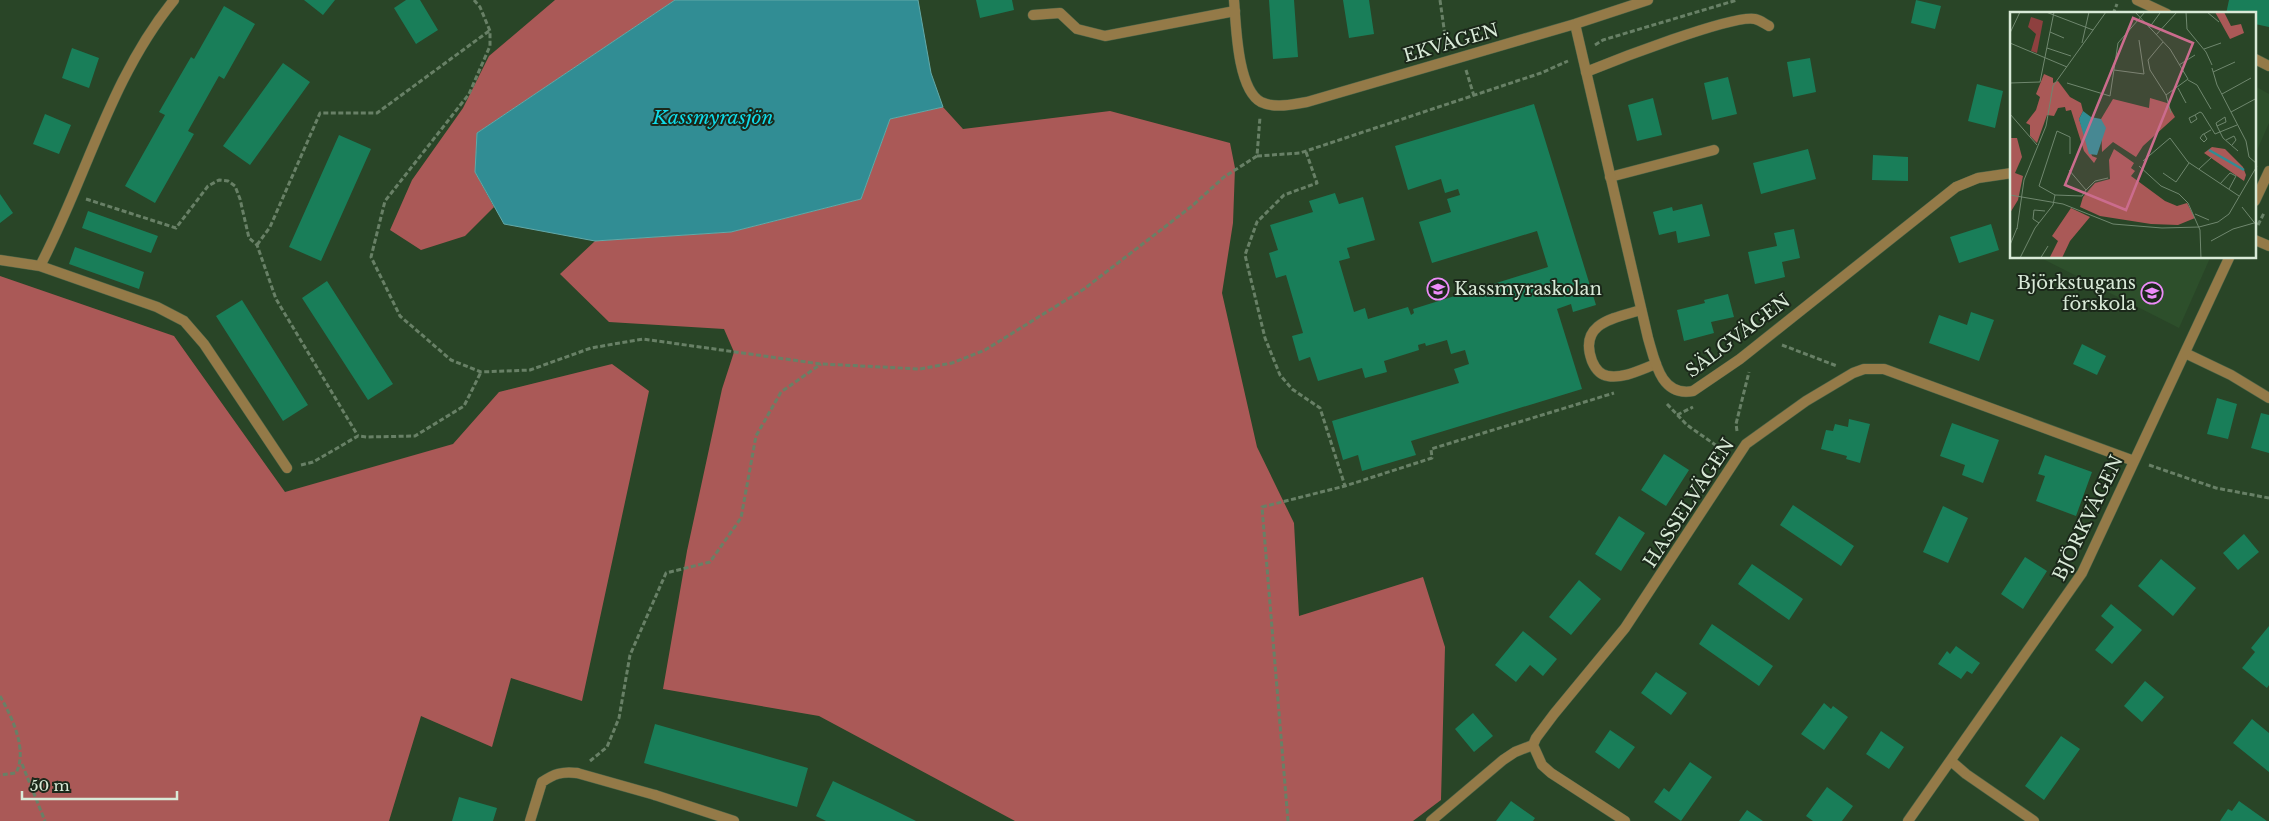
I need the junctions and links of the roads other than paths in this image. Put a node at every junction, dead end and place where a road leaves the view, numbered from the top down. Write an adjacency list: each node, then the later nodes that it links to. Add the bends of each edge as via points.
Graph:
1 (174, 0): 22 (street, via 155,23 110,104 74,194)
2 (1234, 0): 5 (street)
3 (1648, 0): 8 (street, EKVÄGEN)
4 (2137, 0): 6 (street)
5 (1235, 11): 7 (street, via 1105,36 1077,29 1060,13); 8 (street, EKVÄGEN, via 1240,63 1248,86 1261,102 1283,106 1307,102)
6 (2160, 12)
7 (1033, 15)
8 (1575, 24): 12 (street, SÄLGVÄGEN)
9 (1769, 26): 12 (street, via 1756,19 1743,19)
10 (2256, 60): 11 (street)
11 (2269, 66)
12 (1586, 72): 16 (street, SÄLGVÄGEN)
13 (1714, 150): 16 (street)
14 (2269, 171): 17 (street)
15 (2010, 173): 25 (street, SÄLGVÄGEN, via 1978,178 1956,187 1740,359 1693,391 1685,393 1670,387 1661,378)
16 (1610, 177): 23 (street, SÄLGVÄGEN)
17 (2256, 198)
18 (2256, 240): 19 (street)
19 (2269, 246)
20 (2229, 259): 24 (street, BJÖRKVÄGEN)
21 (0, 260): 22 (street)
22 (40, 266): 28 (street, via 157,306 184,321 204,344)
23 (1641, 310): 25 (street, SÄLGVÄGEN); 25 (street, via 1596,327 1590,336 1592,359 1596,370 1606,376 1617,376)
24 (2185, 353): 26 (street); 27 (street, BJÖRKVÄGEN)
25 (1656, 364)
26 (2269, 398)
27 (2134, 460): 29 (street, HASSELVÄGEN, via 1884,369 1864,368 1852,373 1746,444 1626,628 1554,714); 30 (street, BJÖRKVÄGEN, via 2082,573)
28 (287, 468)
29 (1533, 745): 33 (street, via 1503,760); 34 (street, via 1542,765 1551,773)
30 (1951, 761): 35 (street, BJÖRKVÄGEN); 36 (street)
31 (530, 821): 32 (street, via 542,782 564,771 655,795)
32 (734, 821)
33 (1431, 821)
34 (1625, 821)
35 (1908, 821)
36 (2034, 821)

